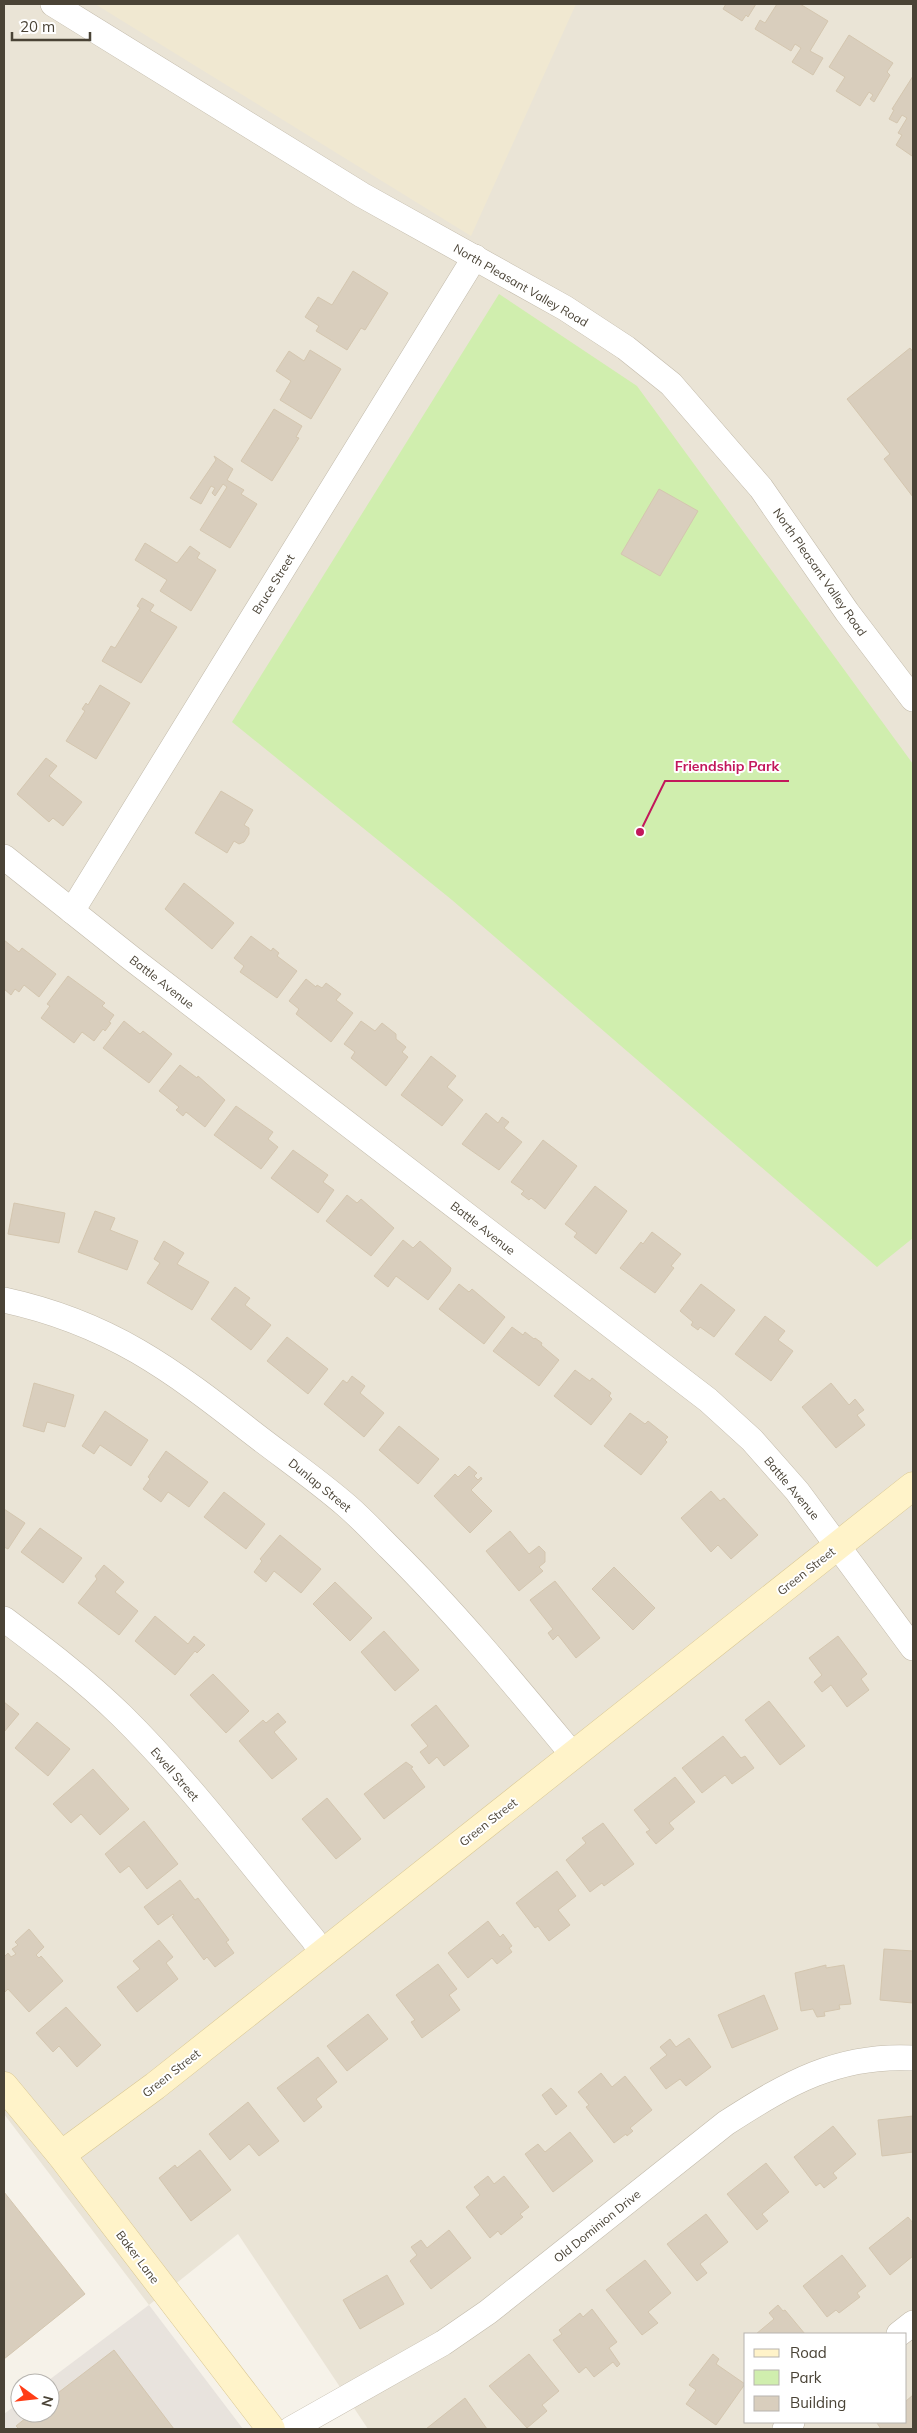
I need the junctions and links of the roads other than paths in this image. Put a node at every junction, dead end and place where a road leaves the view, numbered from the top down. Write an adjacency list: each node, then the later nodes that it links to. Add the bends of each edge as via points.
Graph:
1 (52, 4): 2 (street, North Pleasant Valley Road, via 362,195)
2 (475, 257): 3 (street, North Pleasant Valley Road, via 565,308 626,348 671,384 761,488 847,612); 5 (street, Bruce Street)
3 (913, 699)
4 (4, 857): 5 (street, Battle Avenue)
5 (72, 911): 8 (street, Battle Avenue, via 702,1396 798,1491)
6 (4, 1300): 11 (street, Dunlap Street, via 78,1321 157,1360 348,1506 488,1651)
7 (913, 1486): 8 (street, Green Street)
8 (838, 1546): 10 (street, Battle Avenue); 11 (street, Green Street)
9 (4, 1619): 12 (street, Ewell Street, via 119,1714 158,1753)
10 (913, 1648)
11 (573, 1755): 12 (street, Green Street)
12 (322, 1953): 15 (street, Green Street, via 155,2086)
13 (913, 2058): 19 (street, Old Dominion Drive, via 857,2061 818,2071 766,2097 726,2123 488,2312 443,2343)
14 (4, 2086): 15 (street, Baker Lane)
15 (62, 2155): 18 (street, Baker Lane)
16 (913, 2323): 17 (street)
17 (900, 2333)
18 (271, 2429)
19 (292, 2429)

